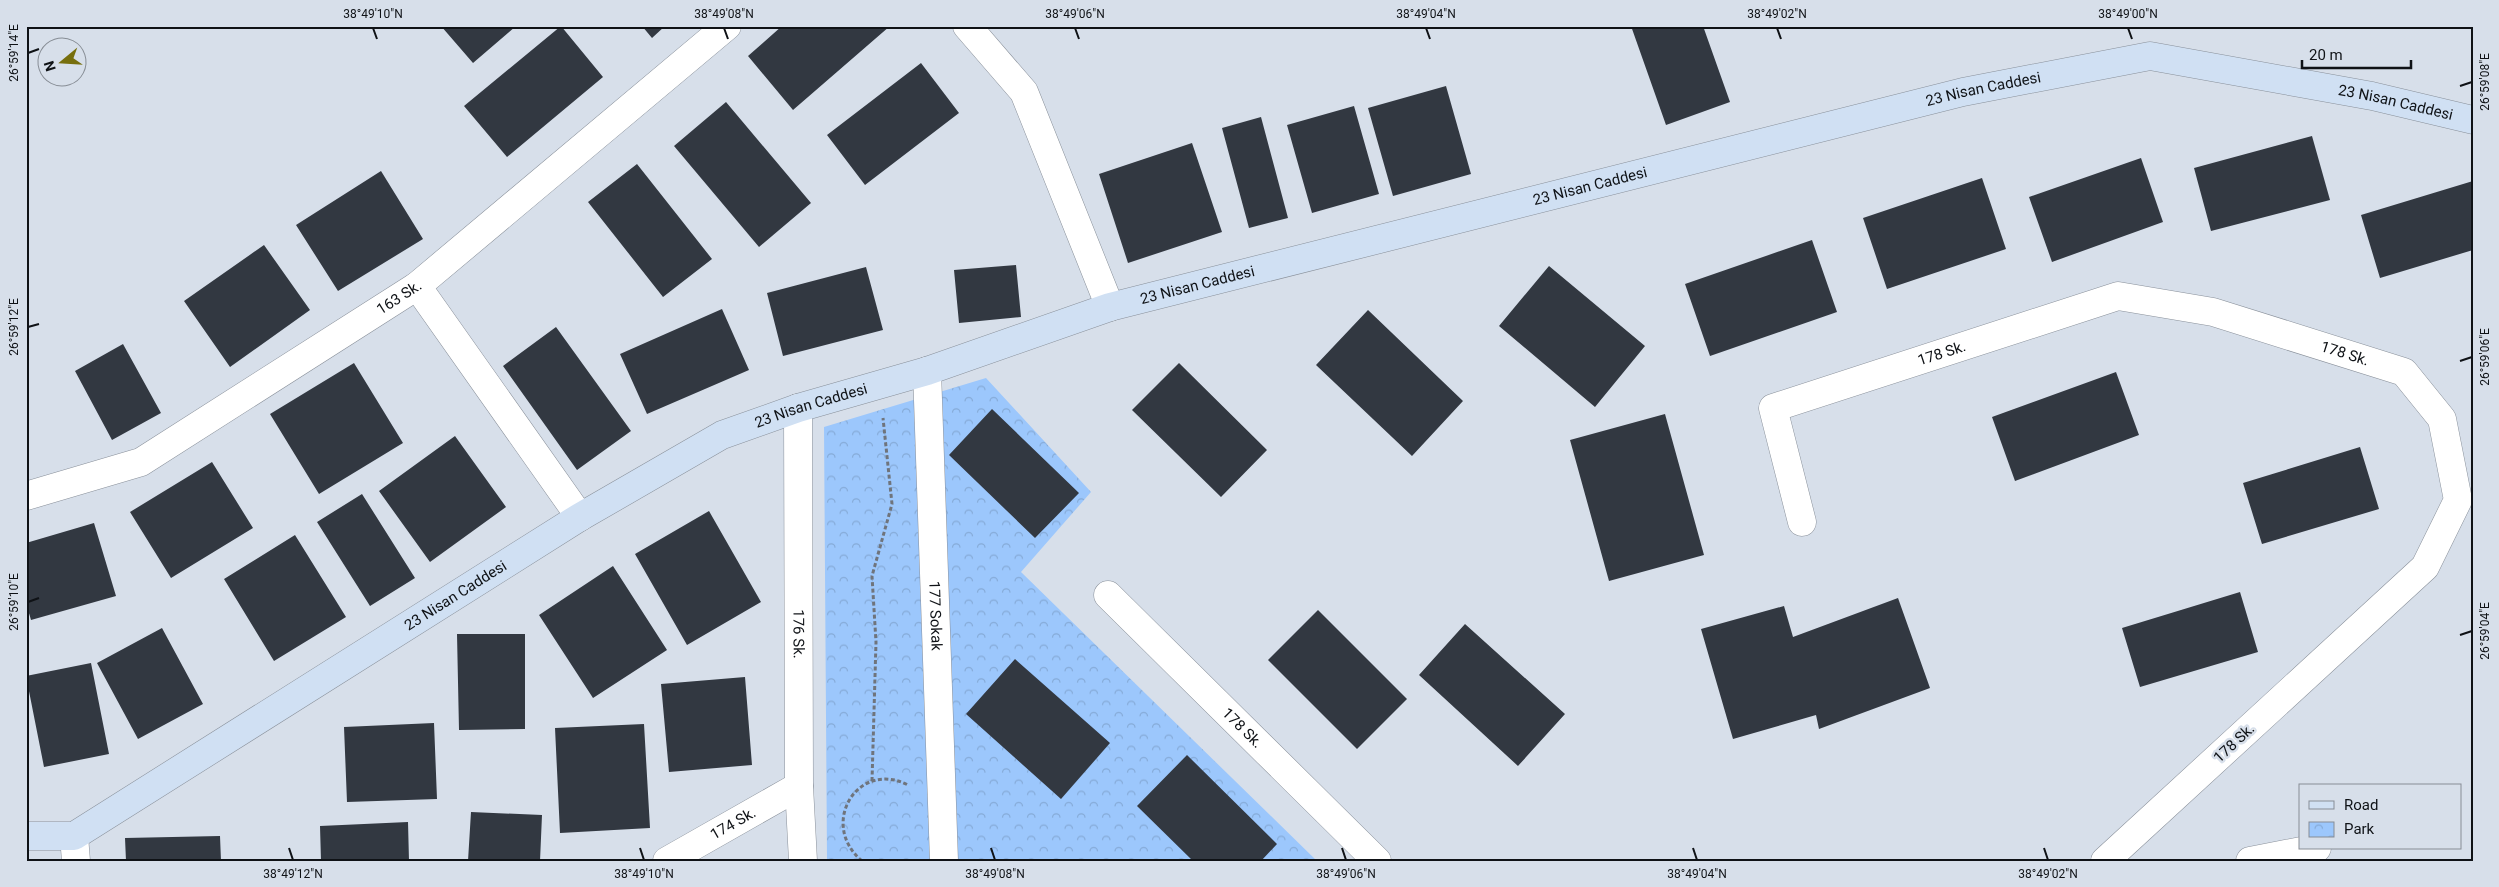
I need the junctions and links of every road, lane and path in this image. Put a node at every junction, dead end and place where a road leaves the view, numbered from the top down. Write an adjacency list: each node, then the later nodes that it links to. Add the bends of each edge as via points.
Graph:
1 (727, 26): 4 (street, 163 Sk.)
2 (967, 26): 5 (street, via 1024,92)
3 (2473, 120): 5 (street, 23 Nisan Caddesi, via 2372,96 2150,56 1963,92)
4 (417, 286): 9 (street, 163 Sk., via 141,462); 10 (street)
5 (1110, 308): 6 (street, 23 Nisan Caddesi)
6 (927, 372): 7 (street, 23 Nisan Caddesi); 22 (street, 177 Sokak)
7 (880, 385): 8 (street, 23 Nisan Caddesi); 14 (path, via 892,504 872,576 876,642)
8 (798, 408): 10 (street, 23 Nisan Caddesi, via 722,435); 15 (street, 176 Sk.)
9 (26, 496)
10 (580, 517): 17 (street, 23 Nisan Caddesi)
11 (1802, 522): 24 (street, 178 Sk., via 1773,408 2118,296 2213,312 2404,372 2442,419 2458,500 2425,567)
12 (1108, 595): 23 (street, 178 Sk.)
13 (886, 779): 14 (path)
14 (872, 781): 21 (path, via 849,798 843,812 845,840 852,853)
15 (800, 786): 19 (street, 174 Sk.); 20 (street, 176 Sk.)
16 (26, 836): 17 (street, 23 Nisan Caddesi)
17 (75, 849)
18 (2307, 850): 25 (street)
19 (667, 861)
20 (803, 861)
21 (862, 861)
22 (944, 861)
23 (1377, 861)
24 (2105, 861)
25 (2250, 861)

